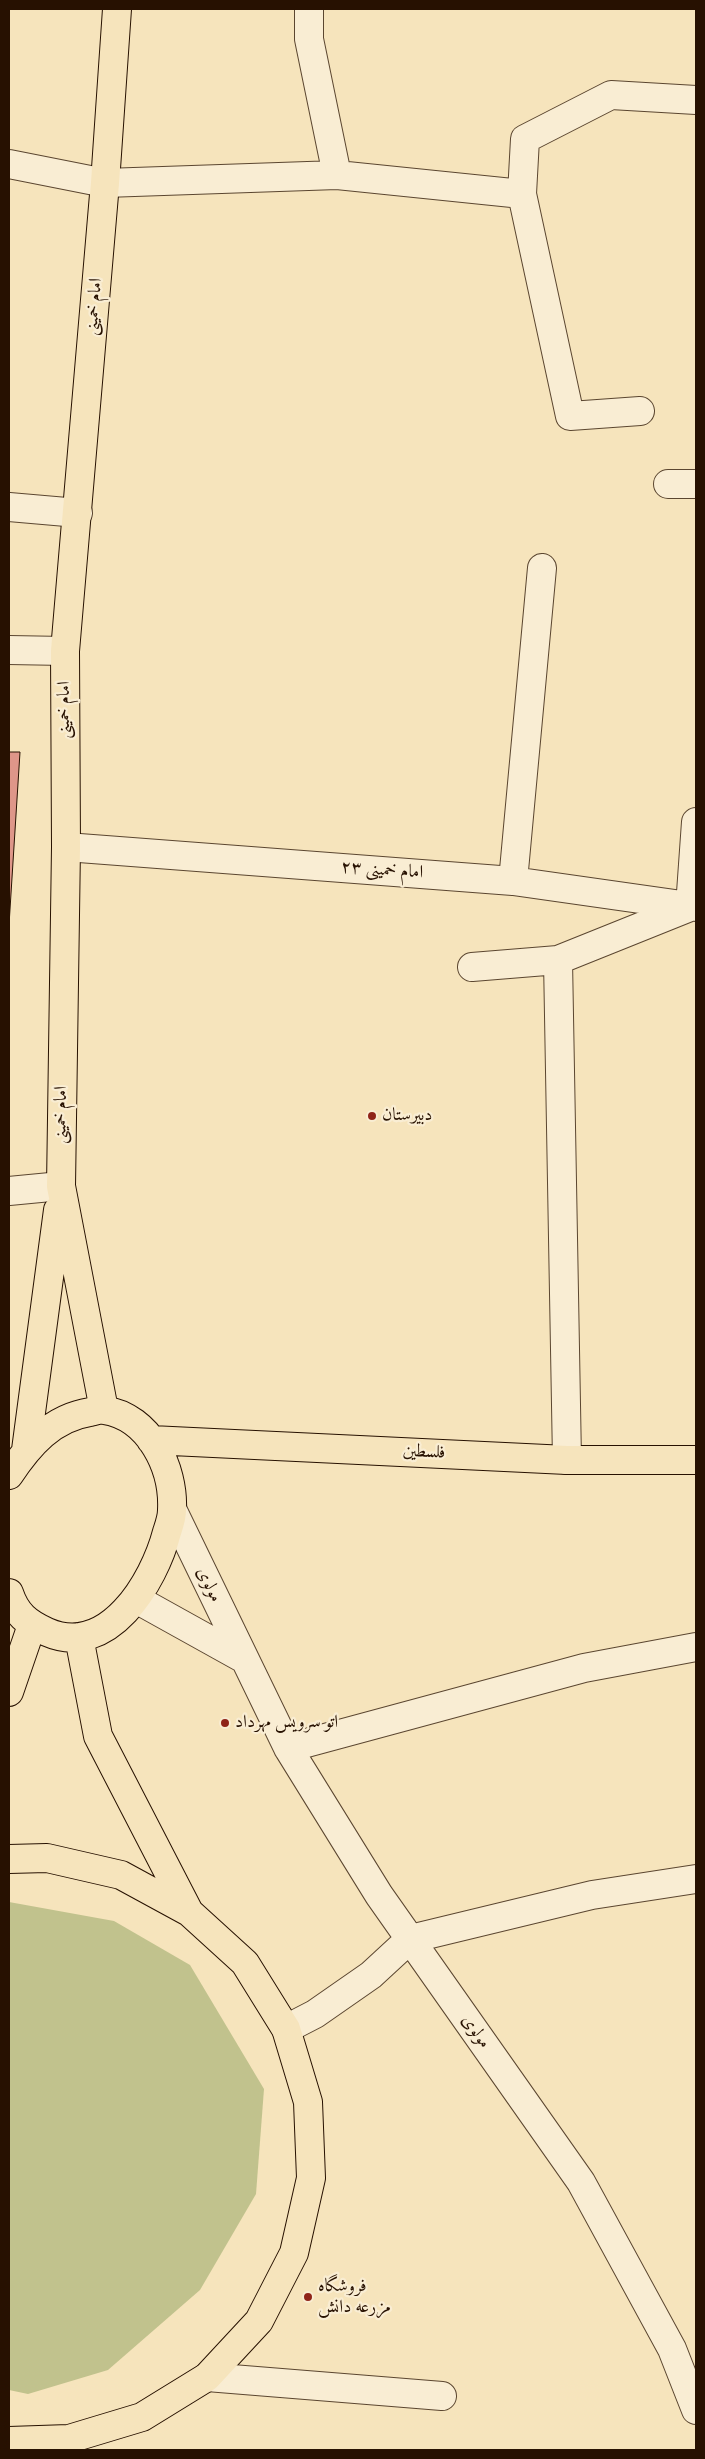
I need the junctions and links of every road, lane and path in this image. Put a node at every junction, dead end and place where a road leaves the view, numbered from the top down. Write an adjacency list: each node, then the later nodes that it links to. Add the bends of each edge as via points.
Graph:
1 (117, 9): 6 (main road, امام خمینی)
2 (309, 9): 5 (street, via 309,39)
3 (696, 100): 7 (street, via 611,95 525,139)
4 (9, 164): 6 (street)
5 (336, 175): 6 (street); 7 (street)
6 (106, 183): 12 (main road, امام خمینی)
7 (522, 194): 8 (street, via 570,416)
8 (640, 411)
9 (668, 484): 10 (street)
10 (696, 484)
11 (9, 507): 12 (street)
12 (78, 513): 15 (main road, امام خمینی)
13 (542, 568): 18 (street)
14 (9, 650): 15 (street)
15 (65, 651): 17 (main road, امام خمینی)
16 (696, 822): 19 (street)
17 (66, 847): 18 (street, امام خمینی ۲۳); 22 (main road, امام خمینی)
18 (513, 881): 19 (street, امام خمینی ۲۳)
19 (693, 907): 20 (street)
20 (558, 960): 21 (street); 27 (street)
21 (472, 967)
22 (61, 1186): 23 (street); 24 (main road, امام خمینی); 26 (main road)
23 (9, 1191)
24 (104, 1410): 25 (main road, via 136,1422); 26 (main road, via 81,1414 48,1429)
25 (151, 1440): 27 (main road, فلسطین); 30 (main road, via 158,1448 169,1479)
26 (26, 1450): 29 (main road)
27 (567, 1460): 28 (main road, فلسطین)
28 (696, 1460)
29 (9, 1475)
30 (172, 1511): 32 (main road, via 155,1568); 36 (street, مولوی)
31 (9, 1593): 33 (main road, via 14,1608)
32 (136, 1600): 34 (main road, via 100,1630); 36 (street)
33 (32, 1625): 34 (main road, via 60,1638); 37 (main road)
34 (78, 1637): 41 (main road, via 98,1736)
35 (696, 1647): 38 (street, via 584,1668)
36 (244, 1659): 38 (street, مولوی)
37 (9, 1692)
38 (288, 1748): 42 (street, مولوی)
39 (9, 1859): 41 (main road, via 46,1858 121,1875)
40 (696, 1879): 42 (street, via 592,1895)
41 (189, 1912): 43 (main road, via 245,1964)
42 (410, 1939): 43 (street, via 371,1975 315,2014); 46 (street, مولوی, via 581,2182 672,2349)
43 (286, 2029): 44 (main road, via 308,2102 311,2178 294,2253 259,2321)
44 (207, 2377): 45 (street); 48 (main road, via 142,2417)
45 (442, 2396)
46 (696, 2410)
47 (9, 2441): 48 (main road)
48 (51, 2445)

